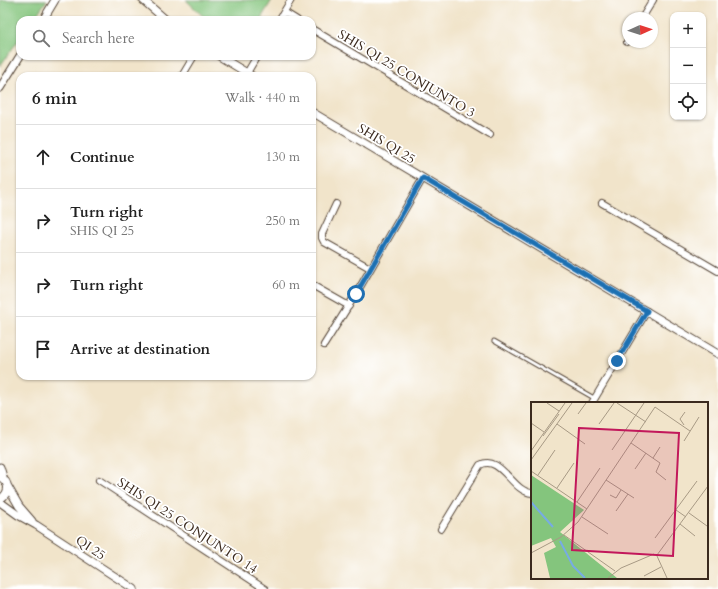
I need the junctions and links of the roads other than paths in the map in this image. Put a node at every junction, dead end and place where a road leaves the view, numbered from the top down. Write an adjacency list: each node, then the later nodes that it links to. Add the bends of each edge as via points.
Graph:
1 (55, 0): 7 (street)
2 (143, 0): 8 (street)
3 (291, 0): 5 (street)
4 (653, 0): 6 (street)
5 (284, 12): 9 (street); 10 (street)
6 (646, 12)
7 (45, 16)
8 (161, 16)
9 (282, 16)
10 (290, 16)
11 (316, 31): 21 (street, SHIS QI 25 CONJUNTO 3)
12 (18, 60): 19 (street)
13 (192, 60): 16 (street)
14 (225, 60): 17 (street)
15 (255, 60): 18 (street)
16 (184, 72)
17 (244, 72)
18 (250, 72)
19 (0, 88)
20 (316, 114): 22 (street, SHIS QI 25)
21 (490, 135)
22 (423, 178): 25 (street); 29 (street, SHIS QI 25)
23 (602, 203): 26 (street)
24 (336, 204): 25 (street, via 322,234 324,242)
25 (370, 268): 28 (street)
26 (718, 271)
27 (316, 287): 28 (street)
28 (349, 306): 31 (street)
29 (647, 311): 32 (street, SHIS QI 25); 33 (street)
30 (494, 341): 33 (lane)
31 (324, 345)
32 (718, 354)
33 (593, 401)
34 (0, 467): 36 (street, QI 25)
35 (99, 480): 43 (street, SHIS QI 25 CONJUNTO 14)
36 (4, 481): 38 (street, via 8,488); 40 (street, QI 25, via 19,506)
37 (531, 493): 41 (street, via 513,482 493,463 484,463 480,465)
38 (0, 499)
39 (0, 502): 40 (street, QI 25)
40 (36, 526): 42 (street, QI 25)
41 (441, 529)
42 (134, 589)
43 (265, 589)

